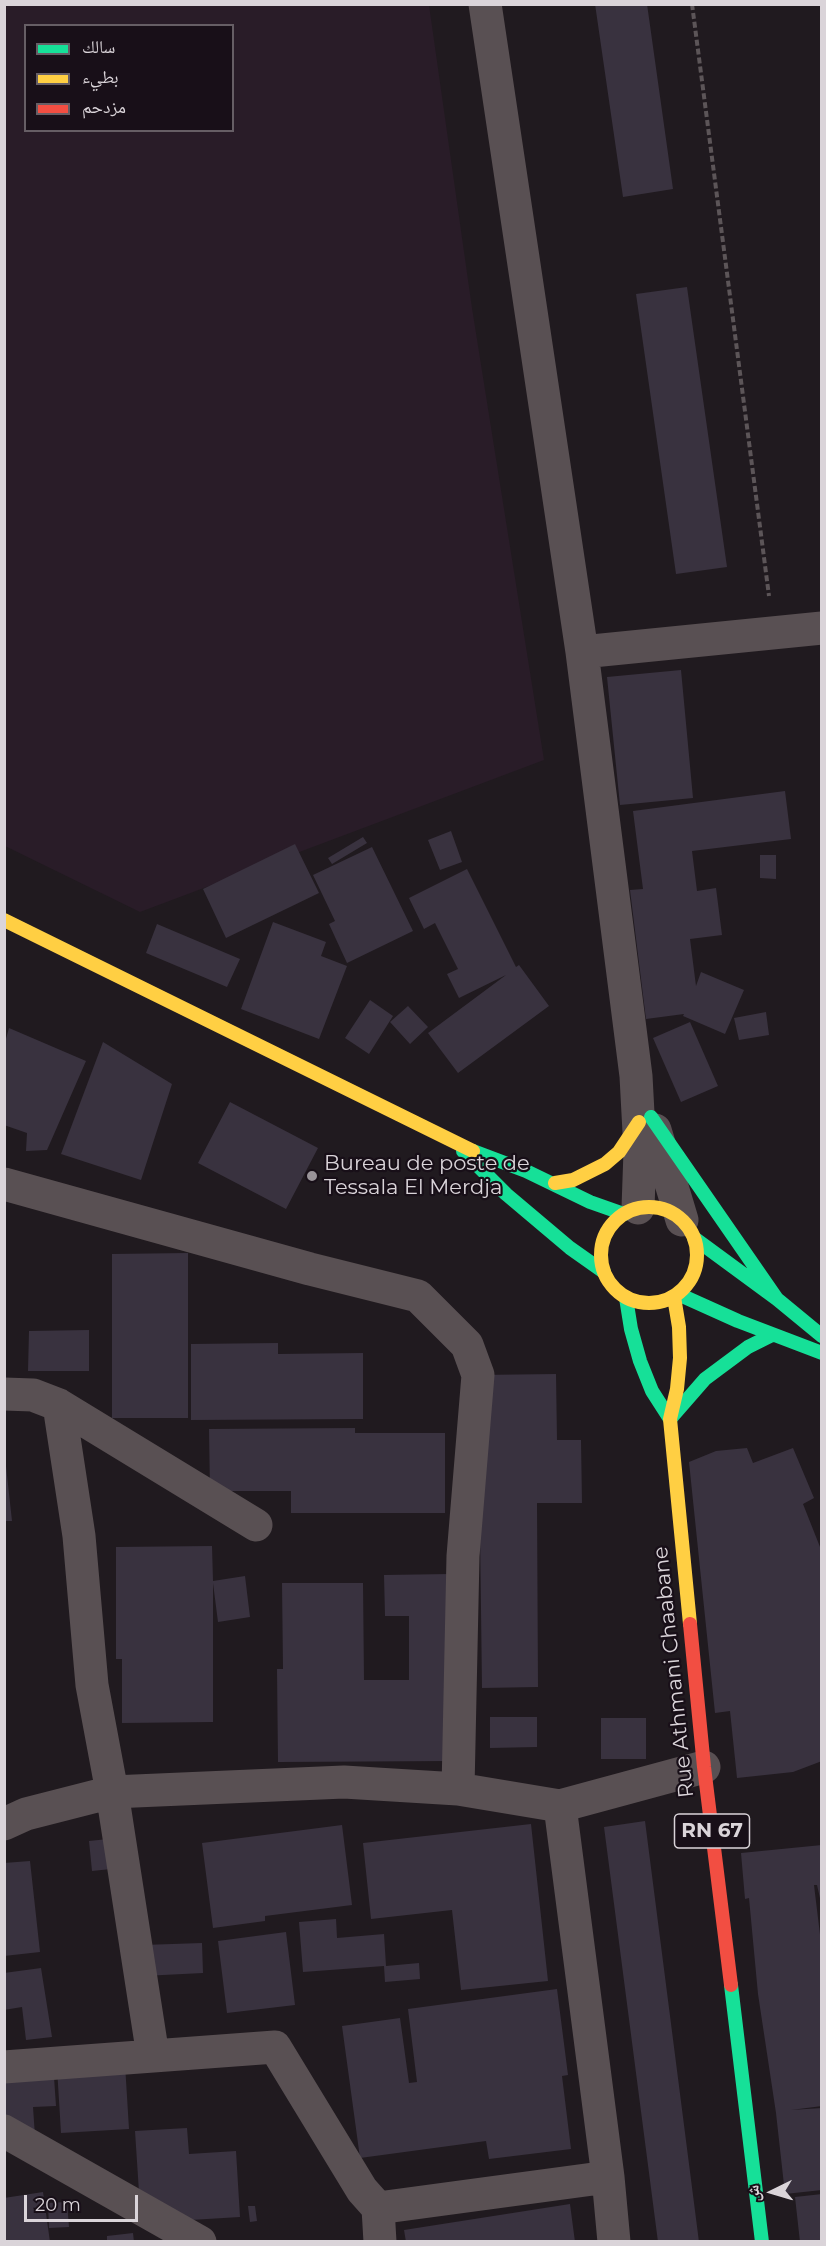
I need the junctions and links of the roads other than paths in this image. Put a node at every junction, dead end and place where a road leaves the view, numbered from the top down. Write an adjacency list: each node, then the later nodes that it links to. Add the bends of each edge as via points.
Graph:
1 (485, 4): 3 (street)
2 (822, 628): 3 (street)
3 (582, 652): 5 (street, via 636,1076)
4 (4, 920): 6 (main road)
5 (645, 1120): 7 (main road, via 605,1164 573,1180); 9 (street); 10 (street); 14 (main road)
6 (458, 1145): 7 (main road); 11 (main road, via 506,1194)
7 (555, 1183): 9 (main road, via 585,1199)
8 (4, 1184): 23 (street, via 418,1296 467,1345 478,1375 463,1556)
9 (631, 1211): 10 (main road, via 654,1207 669,1211); 11 (main road, via 611,1225 603,1240)
10 (688, 1229): 12 (main road, via 697,1253 695,1269 689,1283); 14 (main road)
11 (604, 1272): 13 (main road)
12 (676, 1296): 13 (main road, via 658,1303); 15 (main road); 20 (main road, RN 67, via 680,1358)
13 (626, 1298): 20 (main road, RN 67, via 640,1361 652,1391)
14 (777, 1299): 16 (main road)
15 (772, 1335): 17 (main road); 20 (main road, via 712,1373)
16 (822, 1336)
17 (822, 1353)
18 (4, 1394): 19 (street, via 33,1395)
19 (59, 1405): 21 (street); 24 (street, via 79,1536 92,1685)
20 (670, 1419): 22 (main road, Rue Athmani Chaabane / RN 67)
21 (256, 1526)
22 (704, 1767): 25 (street); 35 (main road, Rue Athmani Chaabane / RN 67)
23 (458, 1790): 24 (street, via 344,1782); 25 (street)
24 (112, 1792): 26 (street, via 26,1814); 27 (street)
25 (560, 1806): 30 (street)
26 (4, 1824)
27 (153, 2056): 28 (street); 31 (street, via 275,2048 362,2190)
28 (4, 2067)
29 (4, 2131): 32 (street)
30 (608, 2177): 31 (street); 34 (street)
31 (378, 2208): 33 (street)
32 (200, 2241)
33 (380, 2241)
34 (614, 2241)
35 (762, 2241)

